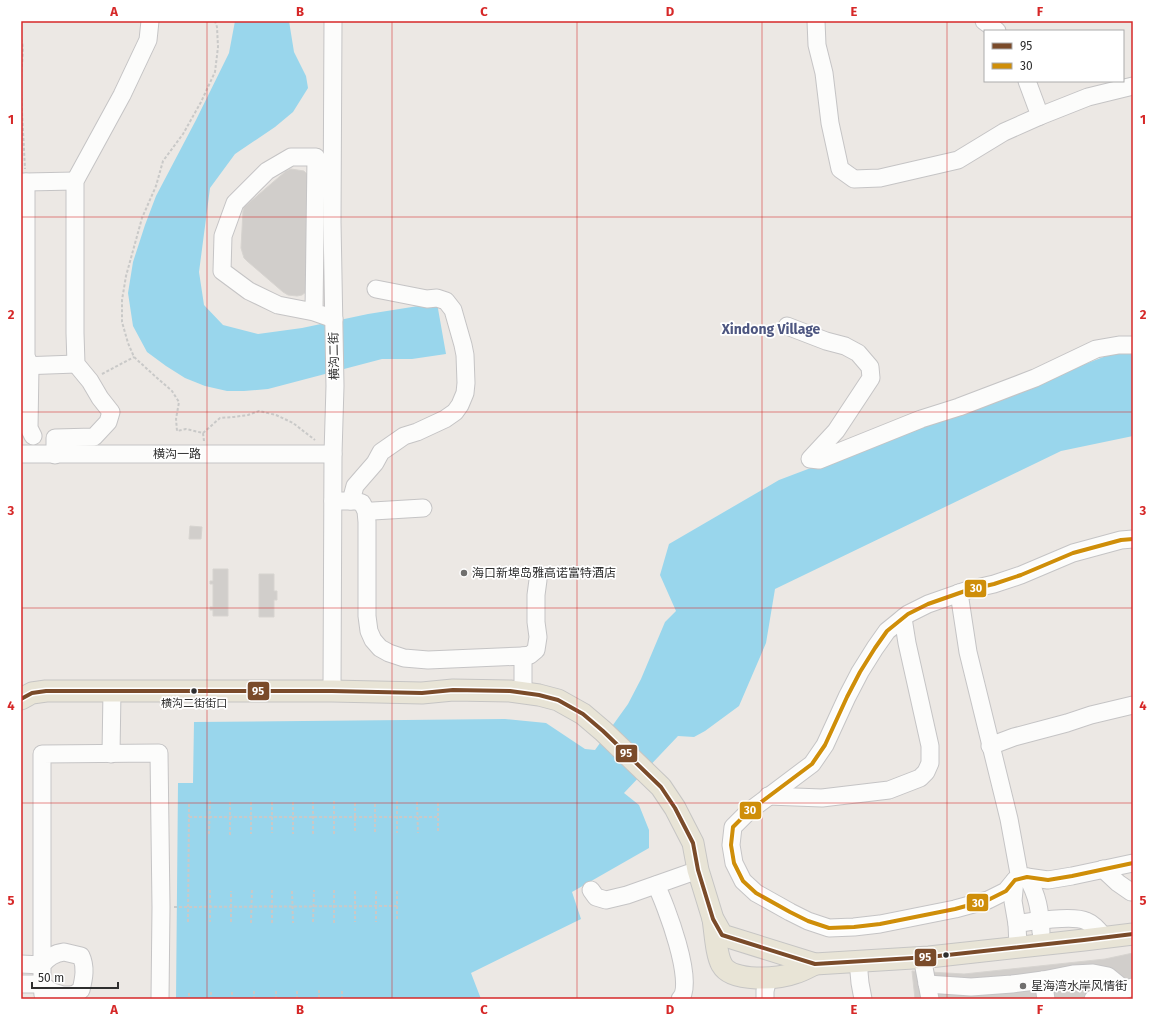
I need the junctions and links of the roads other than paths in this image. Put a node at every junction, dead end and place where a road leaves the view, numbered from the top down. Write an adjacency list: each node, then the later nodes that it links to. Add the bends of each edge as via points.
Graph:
1 (150, 21): 9 (street, via 148,40 122,95)
2 (333, 21): 12 (street, 横沟二街)
3 (816, 21): 8 (street, via 817,45 840,169 854,179 880,178 958,160 1004,132)
4 (984, 21): 5 (street)
5 (996, 30)
6 (1027, 82): 8 (street)
7 (1133, 86): 8 (street, via 1088,97)
8 (1040, 116)
9 (75, 181): 10 (street); 18 (street)
10 (23, 182): 19 (street)
11 (316, 200): 12 (street); 14 (street); 14 (street, via 316,157 291,157 267,171 235,203 222,243 222,271 249,291 278,305)
12 (333, 200): 15 (street, 横沟二街)
13 (376, 289): 26 (street, via 446,301 453,310 463,345 465,393 456,412 404,436 381,452 376,463 355,486)
14 (314, 312): 15 (street)
15 (334, 319): 23 (street, 横沟二街)
16 (787, 326): 17 (street, via 858,352 870,367 871,378 836,431 810,459 819,460 921,419 1035,378 1096,349)
17 (1133, 345)
18 (76, 364): 19 (street); 21 (street, via 111,412 108,422 94,437)
19 (26, 366): 20 (street, via 29,428)
20 (27, 436): 21 (street)
21 (55, 438): 24 (street)
22 (21, 454): 24 (street, 横沟一路)
23 (333, 454): 24 (street, 横沟一路); 25 (street, 横沟二街)
24 (55, 455)
25 (333, 501): 26 (street); 35 (street, 横沟二街)
26 (351, 501): 28 (street, via 362,503)
27 (423, 508): 28 (street)
28 (366, 511): 33 (street, via 367,616 369,631 380,648 404,658 428,660)
29 (1133, 539): 31 (street, via 1073,553 1021,575)
30 (538, 580): 33 (street, via 536,650 530,655)
31 (959, 593): 32 (street, via 928,604); 39 (street, via 968,652)
32 (903, 618): 41 (street, via 887,631 860,672 825,745 812,764); 41 (street, via 930,746 930,763 926,772 920,778 889,790 822,798)
33 (523, 656): 36 (street)
34 (112, 691): 35 (main road); 37 (main road, via 46,691 32,693); 40 (street)
35 (332, 691): 36 (main road, via 422,693 481,690)
36 (523, 693): 44 (main road, via 558,700 583,714 662,787 693,843)
37 (21, 699)
38 (1133, 705): 39 (street, via 1014,737)
39 (990, 746): 45 (street)
40 (111, 754): 60 (street, via 42,754); 69 (street, via 159,753)
41 (768, 796): 45 (street, via 733,827 731,845 734,863 743,881 756,893 808,921 829,928 854,928 955,909 988,900 1006,891)
42 (1133, 863): 43 (street)
43 (1103, 869): 45 (street, via 1048,880); 48 (street)
44 (698, 870): 46 (street); 49 (main road)
45 (1021, 879): 50 (street, via 1036,894); 51 (street, via 1013,901)
46 (656, 885): 47 (street, via 606,900 596,897); 70 (street, via 665,904 681,955 684,988 683,997)
47 (591, 890)
48 (1133, 892)
49 (713, 919): 59 (main road, via 722,935); 61 (main road, via 722,966 732,975)
50 (1040, 920): 51 (street); 53 (street, via 1078,918 1096,927); 54 (street)
51 (1017, 924): 55 (street)
52 (1133, 934): 53 (main road)
53 (1104, 938): 54 (main road)
54 (1042, 944): 55 (main road)
55 (1018, 947): 56 (main road)
56 (922, 957): 57 (main road); 66 (street)
57 (858, 961): 59 (main road); 72 (street)
58 (21, 964): 60 (street)
59 (815, 964): 61 (main road, via 795,974)
60 (42, 965): 65 (street); 68 (street, via 46,959 58,953 81,956 84,971 81,990)
61 (768, 978): 71 (street)
62 (1043, 980): 64 (street, via 1093,973 1108,976); 67 (street); 73 (street)
63 (21, 984): 65 (street)
64 (1128, 988): 74 (street)
65 (42, 992): 68 (street, via 50,991)
66 (928, 992): 67 (street)
67 (972, 993)
68 (75, 997)
69 (160, 999)
70 (680, 999)
71 (765, 999)
72 (863, 999)
73 (1046, 999)
74 (1093, 999)

